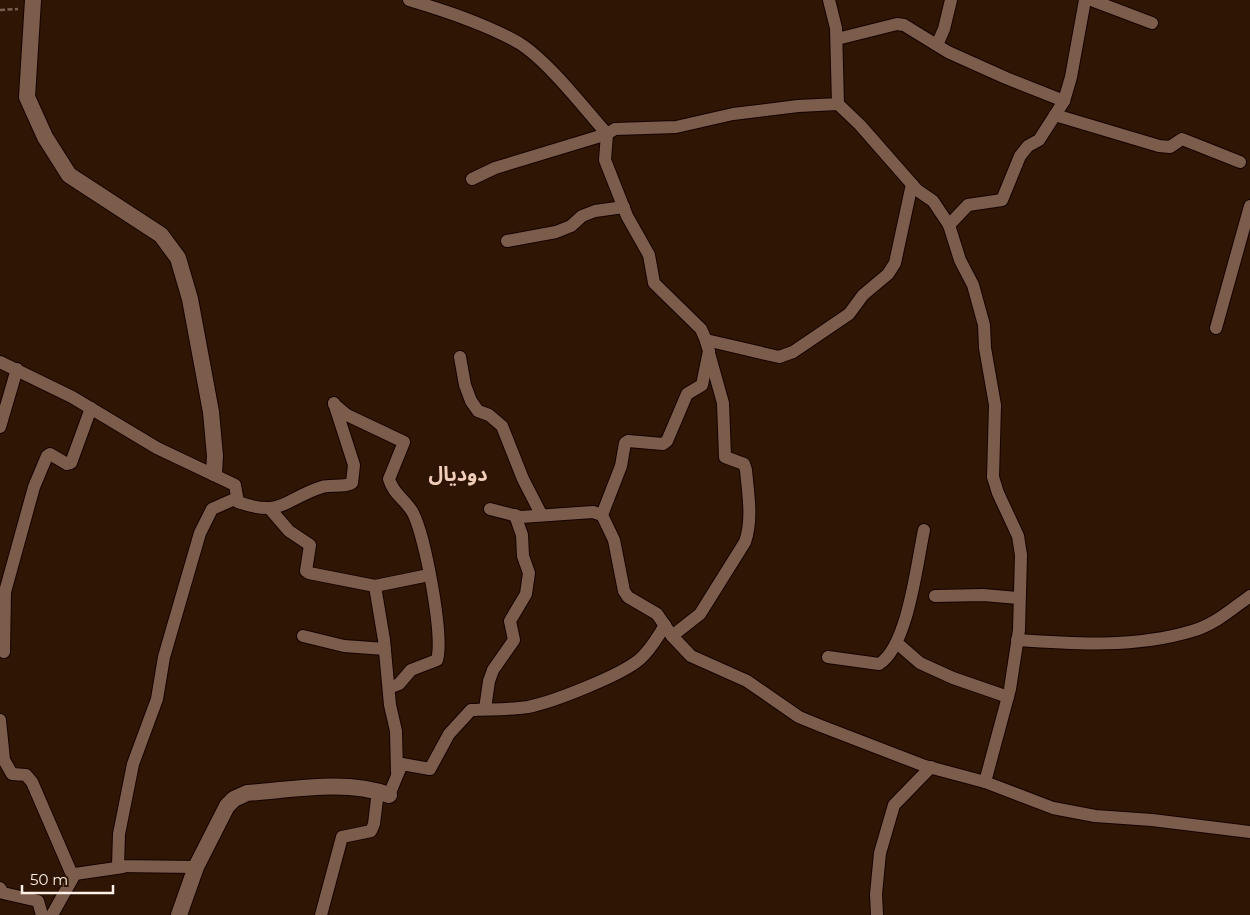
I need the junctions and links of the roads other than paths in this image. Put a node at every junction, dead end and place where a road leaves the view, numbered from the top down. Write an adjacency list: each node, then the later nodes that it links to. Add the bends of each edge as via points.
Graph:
1 (409, 0): 13 (street, via 482,26 520,44 548,68)
2 (829, 0): 8 (street)
3 (951, 0): 9 (street)
4 (1085, 0): 10 (street)
5 (1091, 0): 7 (street)
6 (32, 4): 28 (street, via 27,97 58,161 69,175 161,234 178,258 190,299 211,412)
7 (1152, 23)
8 (837, 40): 9 (street, via 897,24); 11 (street)
9 (937, 45): 10 (street)
10 (1064, 101): 12 (street)
11 (838, 104): 13 (street, via 733,114 676,127 615,129); 16 (street)
12 (1055, 115): 14 (street, via 1159,146 1170,147 1182,139); 19 (street, via 1039,140 1020,156 1002,200 968,205)
13 (607, 134): 15 (street, via 495,168); 18 (street, via 605,160)
14 (1240, 162)
15 (472, 179)
16 (912, 184): 19 (street, via 932,201); 22 (street, via 895,262 888,274 863,295 849,314 793,352 779,357)
17 (1250, 206): 21 (street)
18 (624, 207): 20 (street, via 595,211 556,232); 22 (street, via 649,255 654,283 700,329)
19 (949, 225): 40 (street, via 960,260 973,285 984,325 995,405 993,476 1018,536)
20 (508, 241)
21 (1216, 328)
22 (707, 346): 34 (street, via 702,385 687,394 667,441 663,444 625,443 621,466); 45 (street, via 723,403 725,457 744,464 746,470 748,532 700,614)
23 (460, 358): 32 (street, via 471,401 478,411 502,426)
24 (0, 362): 25 (street)
25 (17, 370): 26 (street); 27 (street)
26 (91, 408): 28 (street, via 157,448); 49 (street, via 71,463 50,454 34,486 5,592)
27 (0, 427)
28 (214, 473): 29 (street, via 235,485)
29 (237, 498): 31 (street, via 238,502); 60 (street, via 212,509 200,533 164,657 157,700 133,764 119,834 118,866)
30 (490, 509): 33 (street)
31 (271, 510): 36 (street, via 321,488 352,483 354,466 334,403 347,415 404,442 389,479 397,495 413,513); 37 (street, via 289,530 310,545 306,571)
32 (541, 514): 33 (street); 34 (street, via 593,512)
33 (515, 515): 53 (street, via 529,573 526,594 510,621 514,640 496,663)
34 (602, 516): 43 (street, via 614,540 624,591 628,597 657,614)
35 (924, 530): 47 (street, via 916,581)
36 (429, 576): 37 (street); 51 (street, via 435,598 438,660 411,670 399,684)
37 (375, 586): 48 (street)
38 (935, 596): 40 (street)
39 (1250, 596): 42 (street)
40 (1020, 598): 46 (street)
41 (1250, 605): 42 (street)
42 (1225, 615): 46 (street, via 1193,631 1151,640 1075,644)
43 (665, 625): 45 (street); 53 (street, via 640,659 620,673 528,707)
44 (303, 636): 48 (street, via 344,646)
45 (672, 636): 55 (street, via 691,656 747,681 799,716)
46 (1017, 640): 52 (street)
47 (897, 644): 50 (street, via 879,664); 52 (street, via 920,663)
48 (385, 649): 51 (street)
49 (4, 652)
50 (828, 657)
51 (389, 688): 56 (street, via 396,731)
52 (1008, 696): 57 (street)
53 (485, 709): 56 (street, via 471,710 465,715 449,734 430,769 402,764)
54 (0, 720): 62 (street, via 4,760 12,774 26,775 32,782)
55 (931, 767): 57 (street); 68 (street, via 894,805 880,853)
56 (397, 772): 58 (street)
57 (985, 782): 59 (street, via 1053,808)
58 (383, 793): 61 (street, via 348,788 247,793 227,806); 67 (street, via 371,832 342,837)
59 (1250, 832)
60 (123, 867): 61 (street); 62 (street, via 88,871 75,874)
61 (196, 868): 66 (street)
62 (73, 878): 65 (street)
63 (0, 888): 64 (street, via 3,893 38,901)
64 (42, 915)
65 (52, 915)
66 (179, 915)
67 (321, 915)
68 (877, 915)

